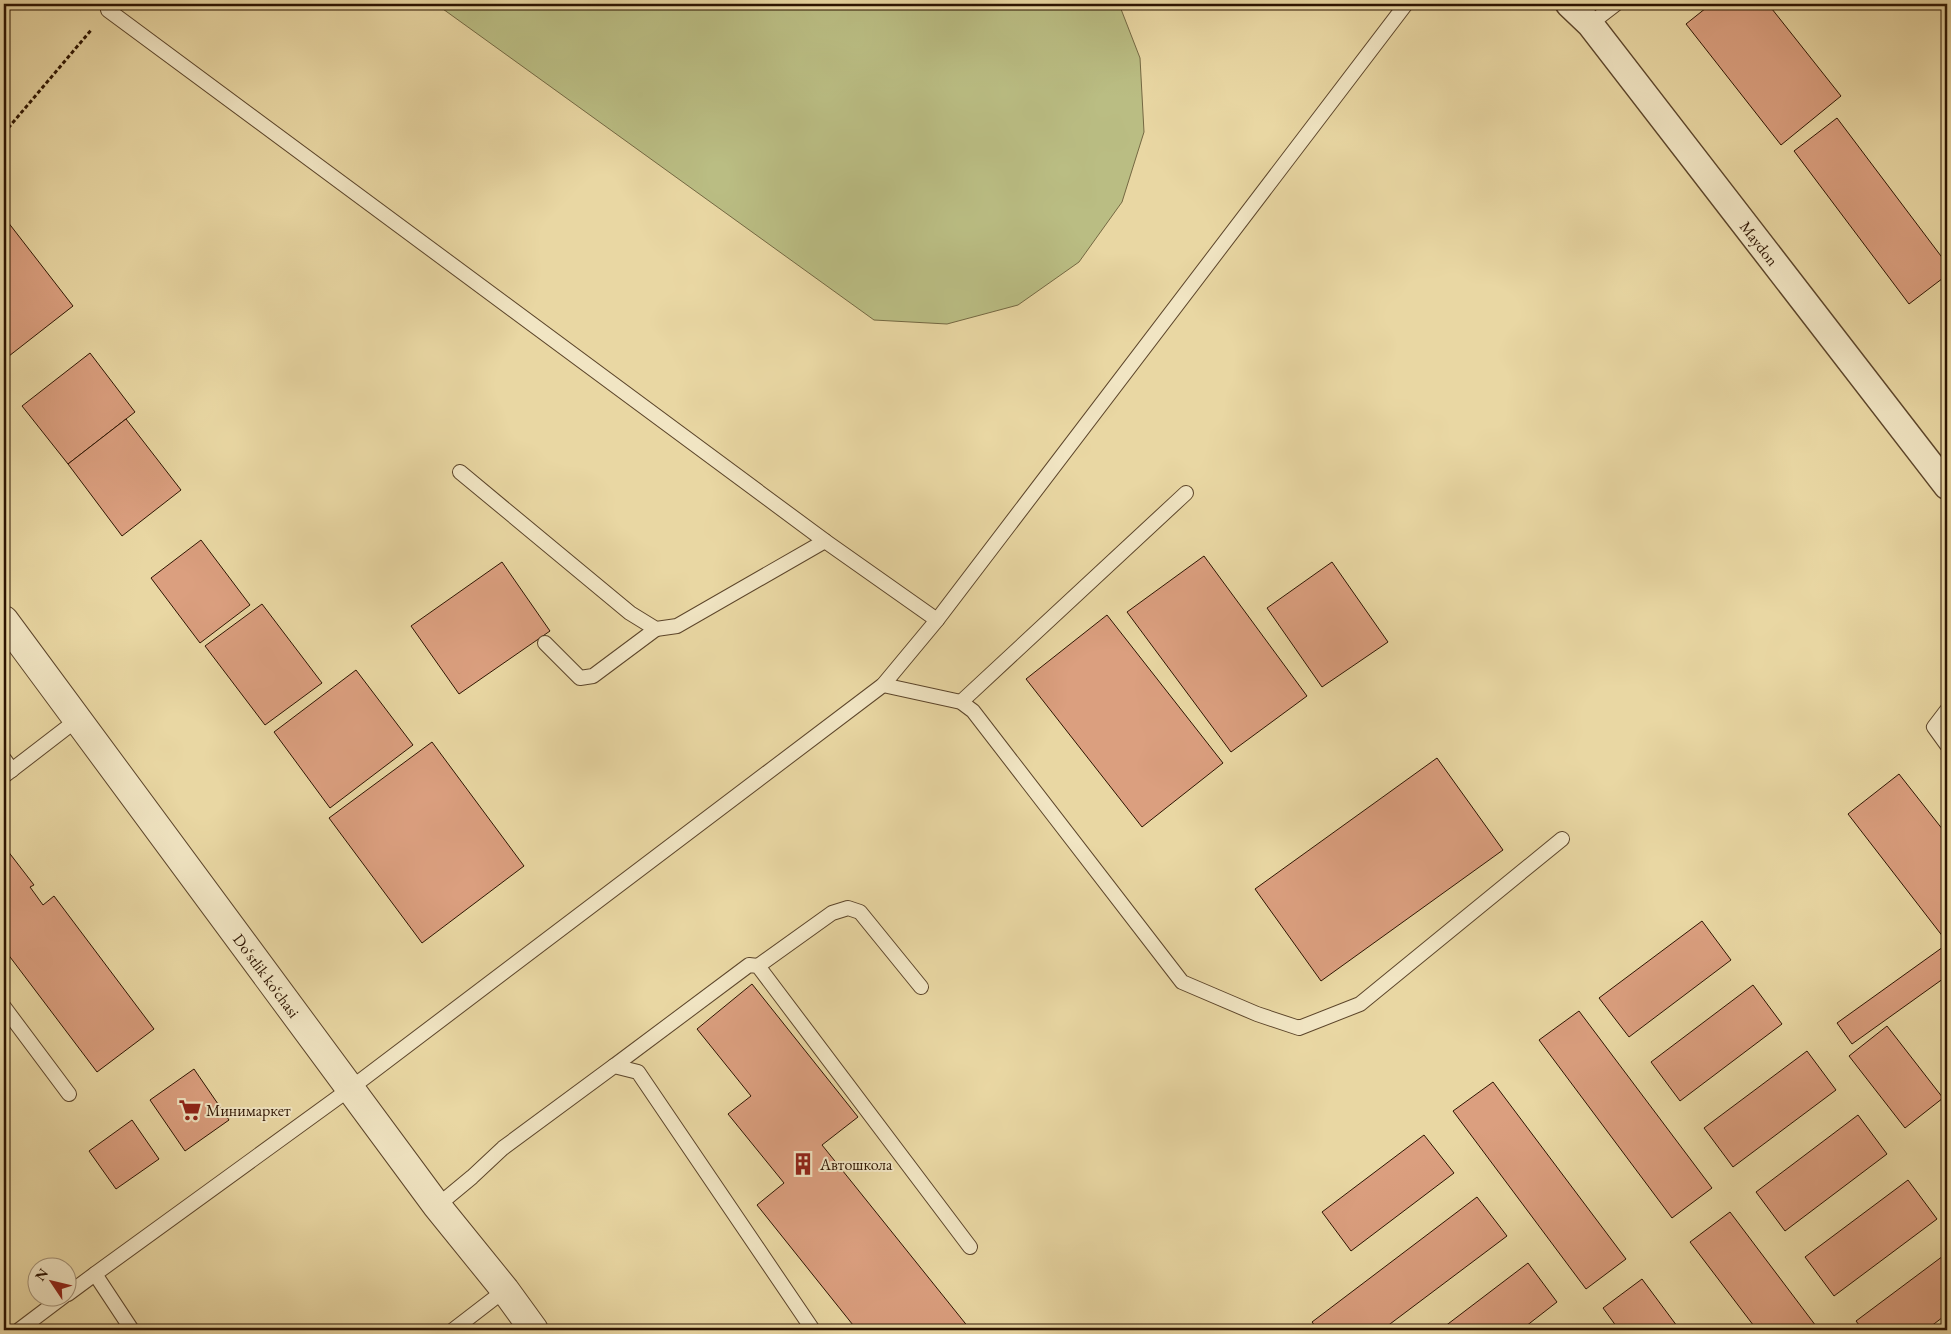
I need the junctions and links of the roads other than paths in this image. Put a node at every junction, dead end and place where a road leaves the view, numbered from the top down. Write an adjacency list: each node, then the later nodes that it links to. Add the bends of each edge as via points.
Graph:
1 (1406, 4): 11 (lane)
2 (1569, 4): 5 (street, Maydon)
3 (1616, 4): 5 (lane)
4 (108, 10): 9 (lane)
5 (1590, 24): 7 (street, Maydon)
6 (460, 472): 12 (lane, via 630,613)
7 (1947, 486)
8 (1186, 493): 15 (lane)
9 (825, 541): 11 (lane); 12 (lane, via 677,626)
10 (4, 620): 17 (street, Do‘stlik ko‘chasi)
11 (937, 620): 14 (lane)
12 (656, 628): 13 (lane, via 593,676 580,678)
13 (545, 644)
14 (882, 685): 15 (lane); 25 (lane)
15 (961, 702): 20 (lane, via 974,711 1182,982 1300,1028 1360,1004)
16 (1947, 710): 18 (lane, via 1934,727)
17 (78, 720): 19 (lane); 25 (street, Do‘stlik ko‘chasi)
18 (1947, 745)
19 (6, 768)
20 (1562, 839)
21 (758, 966): 22 (lane, via 832,913 848,908 860,912); 24 (lane, via 750,965); 28 (lane)
22 (921, 987)
23 (4, 1007): 26 (lane)
24 (614, 1066): 27 (lane, via 503,1148); 37 (lane, via 638,1072)
25 (351, 1088): 27 (street, Do‘stlik ko‘chasi); 29 (lane)
26 (69, 1094)
27 (437, 1206): 31 (street, Do‘stlik ko‘chasi)
28 (970, 1247)
29 (94, 1274): 30 (lane); 34 (lane)
30 (78, 1286)
31 (505, 1290): 35 (lane); 36 (street, Do‘stlik ko‘chasi)
32 (51, 1306): 33 (lane)
33 (19, 1330)
34 (132, 1330)
35 (453, 1330)
36 (534, 1330)
37 (813, 1330)

